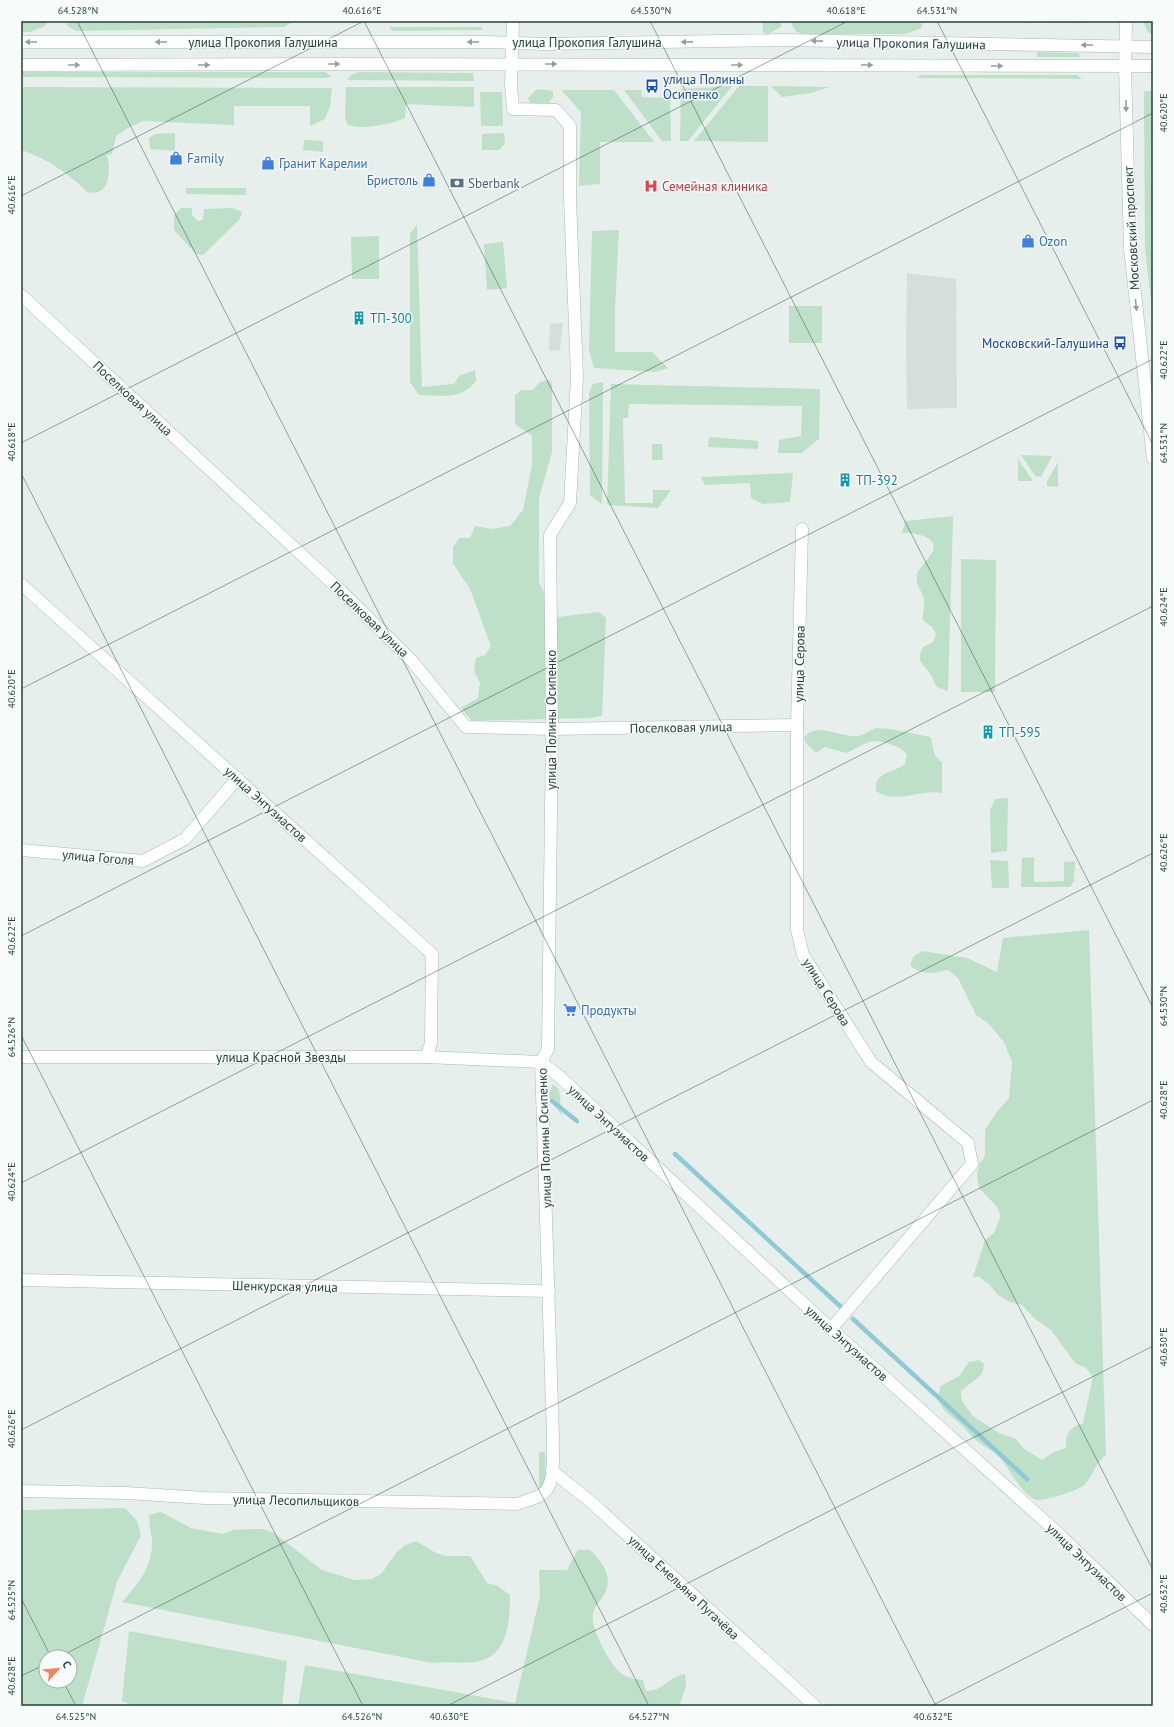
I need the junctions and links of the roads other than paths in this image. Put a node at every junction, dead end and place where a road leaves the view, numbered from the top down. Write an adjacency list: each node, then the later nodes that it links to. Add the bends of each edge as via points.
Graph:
1 (513, 21): 4 (street, улица Полины Осипенко)
2 (1126, 21): 5 (street, Московский проспект)
3 (21, 42): 4 (street, улица Прокопия Галушина, one-way to 3)
4 (512, 43): 5 (street, улица Прокопия Галушина, one-way to 4, via 1001,46 785,40); 8 (street, улица Полины Осипенко)
5 (1126, 46): 6 (street, улица Прокопия Галушина); 10 (street, Московский проспект)
6 (1153, 47)
7 (21, 65): 8 (street, улица Прокопия Галушина, one-way to 8)
8 (512, 65): 10 (street, улица Прокопия Галушина, one-way to 10); 17 (street, улица Полины Осипенко, via 513,110 556,110 570,126 570,199 577,377 570,503 550,535)
9 (1153, 66): 10 (street, улица Прокопия Галушина)
10 (1125, 67): 12 (street, Московский проспект, one-way to 12, via 1130,248)
11 (21, 295): 17 (street, Поселковая улица, via 341,591 412,661 466,727)
12 (1152, 427): 13 (street, Московский проспект)
13 (1153, 458)
14 (802, 529): 16 (street, улица Серова)
15 (21, 584): 18 (street, улица Энтузиастов)
16 (797, 725): 17 (street, Поселковая улица); 25 (street, улица Серова, via 797,930 803,955 871,1062 968,1143 972,1164)
17 (552, 729): 22 (street, улица Полины Осипенко, via 548,1049)
18 (238, 778): 19 (street, улица Гоголя, via 185,839 143,861); 21 (street, улица Энтузиастов, via 432,954 431,1043)
19 (21, 850)
20 (21, 1057): 21 (street, улица Красной Звезды)
21 (426, 1058): 22 (street, улица Красной Звезды)
22 (541, 1062): 24 (street, улица Полины Осипенко); 25 (street, улица Энтузиастов)
23 (21, 1280): 24 (street, Шенкурская улица)
24 (549, 1291): 26 (street, улица Полины Осипенко)
25 (830, 1329): 28 (street, улица Энтузиастов, via 1060,1535)
26 (552, 1470): 27 (street, улица Лесопильщиков, via 550,1485 542,1495 517,1504); 29 (street, улица Емельяна Пугачёва, via 591,1502)
27 (21, 1491)
28 (1153, 1625)
29 (815, 1706)

